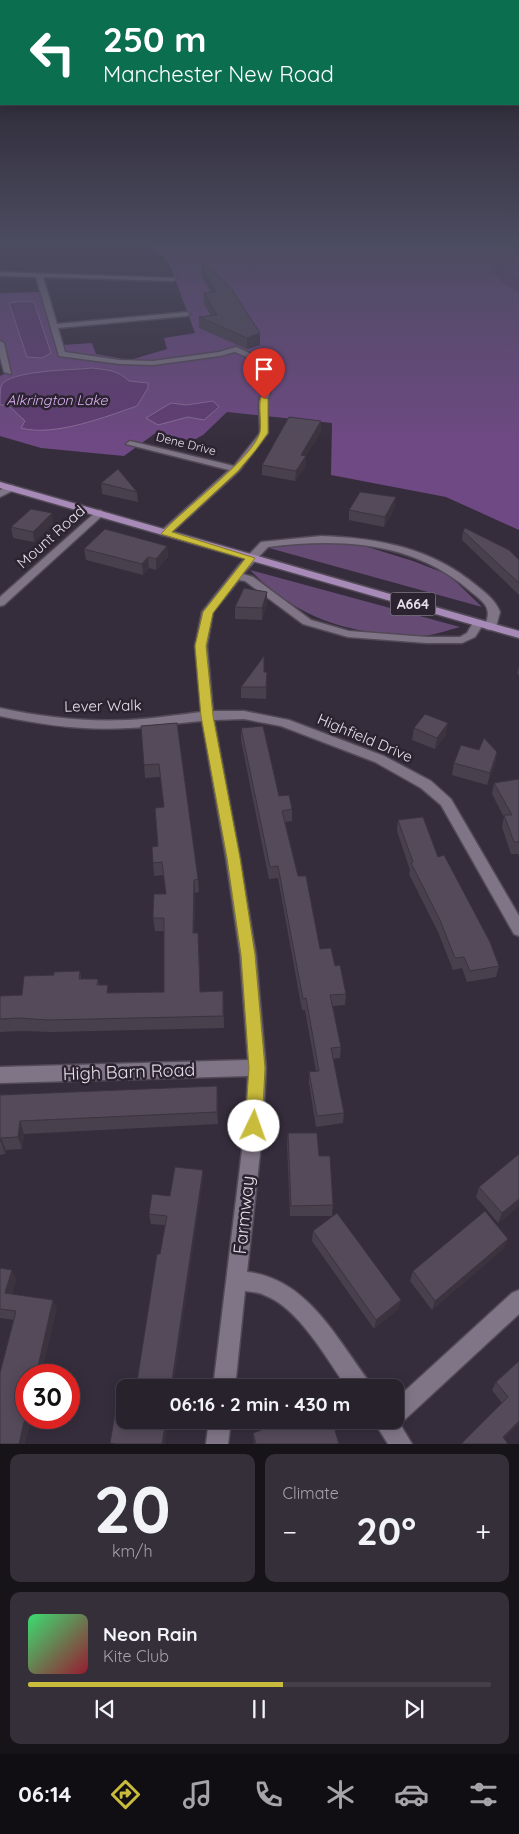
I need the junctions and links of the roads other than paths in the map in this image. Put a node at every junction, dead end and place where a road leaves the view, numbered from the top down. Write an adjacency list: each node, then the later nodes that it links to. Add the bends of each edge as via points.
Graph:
1 (49, 310): 3 (street)
2 (187, 314): 3 (street)
3 (54, 326): 7 (street, via 62,354 153,363 236,349 270,365 274,372 263,401 264,433)
4 (0, 343): 5 (street)
5 (8, 372)
6 (130, 444): 7 (street, Dene Drive)
7 (236, 469): 12 (street)
8 (0, 485): 9 (main road)
9 (11, 488): 10 (street); 11 (main road)
10 (0, 494)
11 (100, 514): 12 (main road); 15 (street, Mount Road)
12 (165, 534): 13 (main road)
13 (250, 558): 14 (street, Farmway); 16 (main road, A664); 17 (street, Farmway, via 265,544 289,541 355,540 395,548 442,564 463,577 494,608 496,617)
14 (236, 576): 16 (street, via 249,579 307,622 348,634 462,640 471,635); 20 (street, Farmway, via 208,612 201,646)
15 (0, 603)
16 (478, 623): 17 (main road, A664)
17 (490, 627): 18 (main road, A664)
18 (519, 635)
19 (0, 712): 20 (street, Lever Walk, via 46,722 87,725)
20 (207, 716): 21 (street, Highfield Drive, via 275,720 396,765 418,778 446,802); 22 (street, Farmway, via 248,955)
21 (519, 930)
22 (257, 1068): 23 (street, High Barn Road); 24 (street, Farmway)
23 (0, 1076)
24 (237, 1280): 26 (street, Farmway); 27 (street, via 264,1284 303,1310)
25 (519, 1300): 28 (street)
26 (225, 1379)
27 (353, 1379)
28 (404, 1405)
29 (219, 1429): 31 (street)
30 (394, 1429): 32 (street)
31 (217, 1444)
32 (401, 1444)

